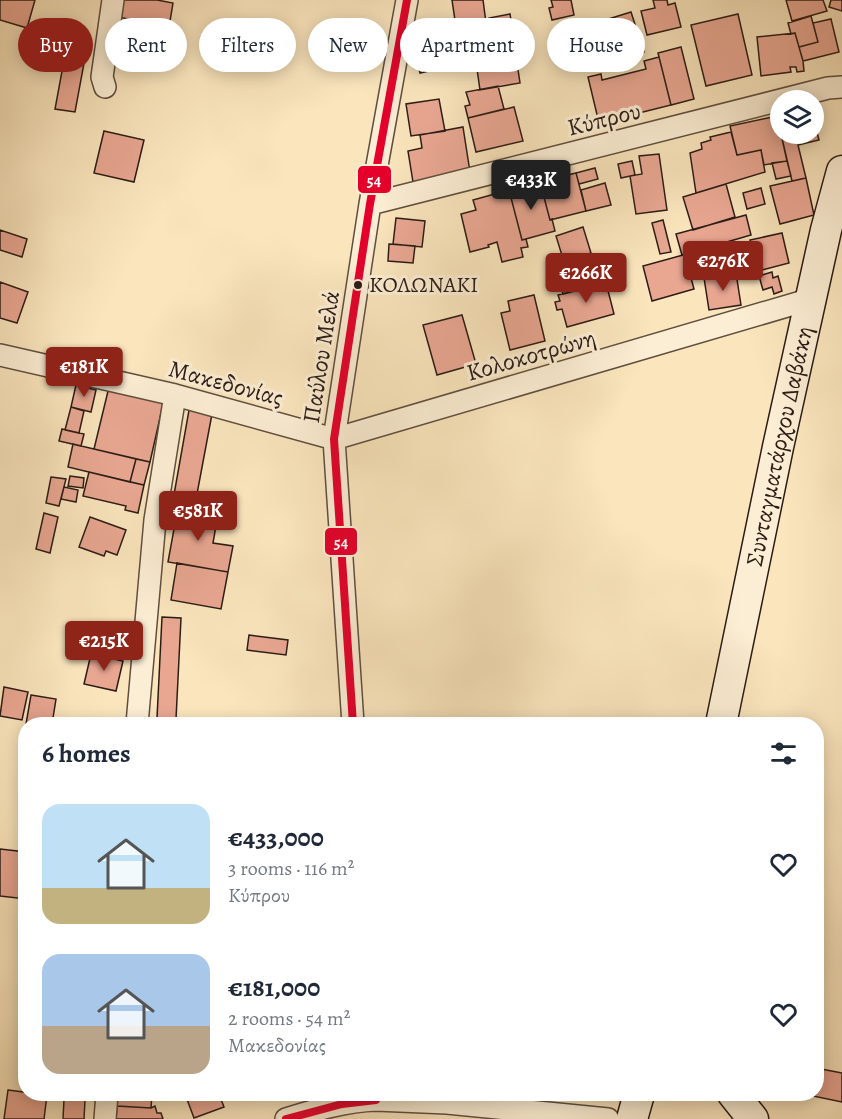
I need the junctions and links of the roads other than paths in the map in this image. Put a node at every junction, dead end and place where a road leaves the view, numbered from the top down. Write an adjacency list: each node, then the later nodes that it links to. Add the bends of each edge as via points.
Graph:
1 (114, 0): 3 (street, via 102,77)
2 (406, 0): 6 (street, Παύλου Μελά)
3 (105, 87)
4 (842, 87): 6 (street, Κύπρου)
5 (842, 171): 7 (street, Συνταγματάρχου Δαβάκη)
6 (370, 204): 10 (street, Παύλου Μελά)
7 (811, 299): 10 (street, Κολοκοτρώνη); 13 (street, Συνταγματάρχου Δαβάκη)
8 (0, 355): 9 (street, Μακεδονίας)
9 (175, 395): 10 (street, Μακεδονίας); 11 (street, via 155,520)
10 (333, 440): 12 (street, Παύλου Μελά)
11 (138, 717)
12 (353, 717)
13 (722, 717)
14 (106, 1101): 19 (street)
15 (358, 1101): 20 (street)
16 (423, 1101): 21 (street)
17 (637, 1101): 22 (street)
18 (739, 1101): 23 (street)
19 (105, 1119)
20 (286, 1119)
21 (608, 1119)
22 (632, 1119)
23 (753, 1119)

